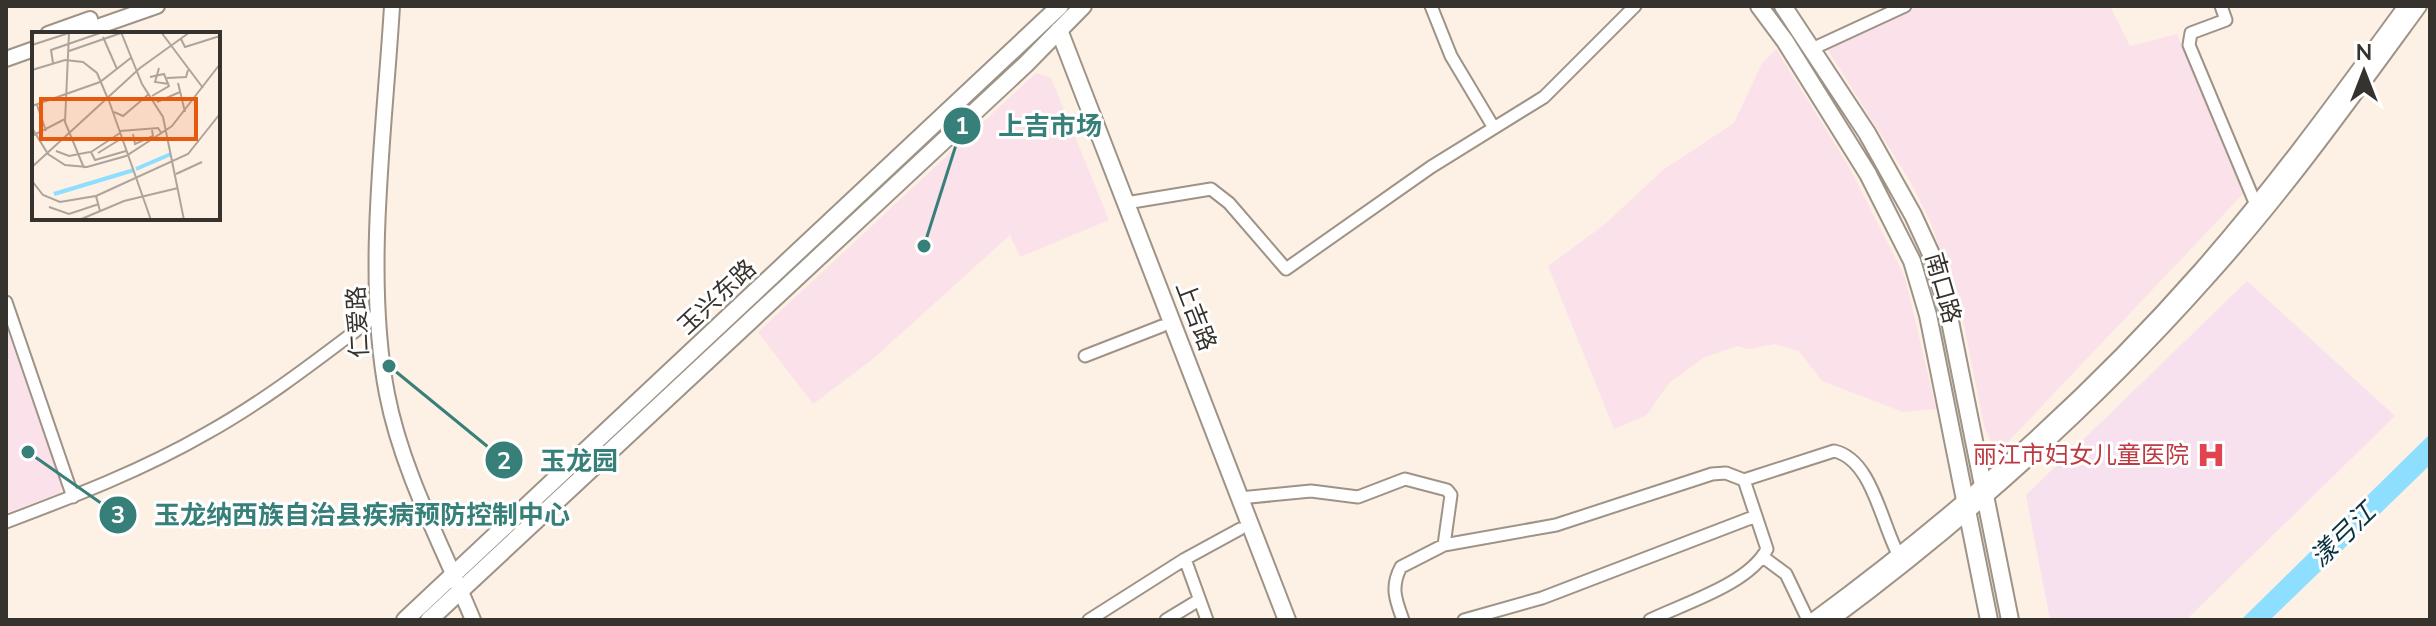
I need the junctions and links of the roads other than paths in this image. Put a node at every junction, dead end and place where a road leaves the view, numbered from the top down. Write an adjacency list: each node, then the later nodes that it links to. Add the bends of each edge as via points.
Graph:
1 (128, 6): 14 (street)
2 (157, 6): 15 (street)
3 (392, 6): 25 (street, 仁爱路)
4 (1083, 6): 13 (main road, 玉兴东路)
5 (1431, 6): 21 (street, via 1451,56)
6 (1634, 6): 21 (street, via 1555,88)
7 (1759, 6): 32 (main road, 南口路, via 1818,92 1904,242 1928,315)
8 (1783, 6): 17 (main road, 南口路)
9 (1905, 6): 17 (street)
10 (2221, 6): 23 (street, via 2226,20 2191,33 2190,51)
11 (2406, 6): 23 (street)
12 (2419, 6): 29 (street, via 2288,181 2207,278 2092,397)
13 (1050, 18): 22 (main road, 上吉路); 26 (main road, 上吉路); 40 (main road, 玉兴东路)
14 (54, 32)
15 (83, 32)
16 (32, 40): 18 (street)
17 (1814, 48): 29 (main road, 南口路, via 1903,196 1931,254 1948,311)
18 (6, 49)
19 (32, 50): 20 (street)
20 (6, 59)
21 (1494, 128): 22 (street, via 1286,269 1211,189)
22 (1126, 203): 31 (main road, 上吉路)
23 (2256, 205): 29 (street, via 2150,324)
24 (6, 302): 30 (street)
25 (378, 314): 30 (street, via 227,422); 40 (street, 仁爱路, via 396,430)
26 (1162, 326): 27 (street); 35 (main road, 上吉路)
27 (1085, 356)
28 (1744, 480): 33 (street); 36 (street, via 1712,474 1556,525); 37 (street, via 1834,451 1849,455 1862,467)
29 (1984, 491): 32 (street); 56 (main road, 南口路)
30 (73, 497): 34 (street)
31 (1240, 498): 36 (street, via 1311,491 1358,497 1395,481 1413,480 1451,495); 49 (main road, 上吉路)
32 (1966, 507): 37 (street); 54 (street); 55 (main road, 南口路)
33 (1756, 516): 38 (street, via 1767,549); 51 (street, via 1542,598)
34 (6, 522)
35 (1240, 529): 39 (street); 48 (main road, 上吉路)
36 (1444, 545): 50 (street, via 1401,567 1394,587)
37 (1899, 556): 53 (street)
38 (1763, 557): 52 (street, via 1746,575); 53 (street, via 1786,574)
39 (1185, 559): 41 (street); 45 (street)
40 (457, 582): 42 (main road, 玉兴东路); 43 (main road, 玉兴东路); 44 (street, 仁爱路)
41 (1199, 600): 46 (street); 47 (street)
42 (405, 620)
43 (429, 620)
44 (473, 620)
45 (1089, 620)
46 (1166, 620)
47 (1207, 620)
48 (1275, 620)
49 (1287, 620)
50 (1403, 620)
51 (1464, 620)
52 (1650, 620)
53 (1811, 620)
54 (1831, 620)
55 (1989, 620)
56 (2010, 620)

